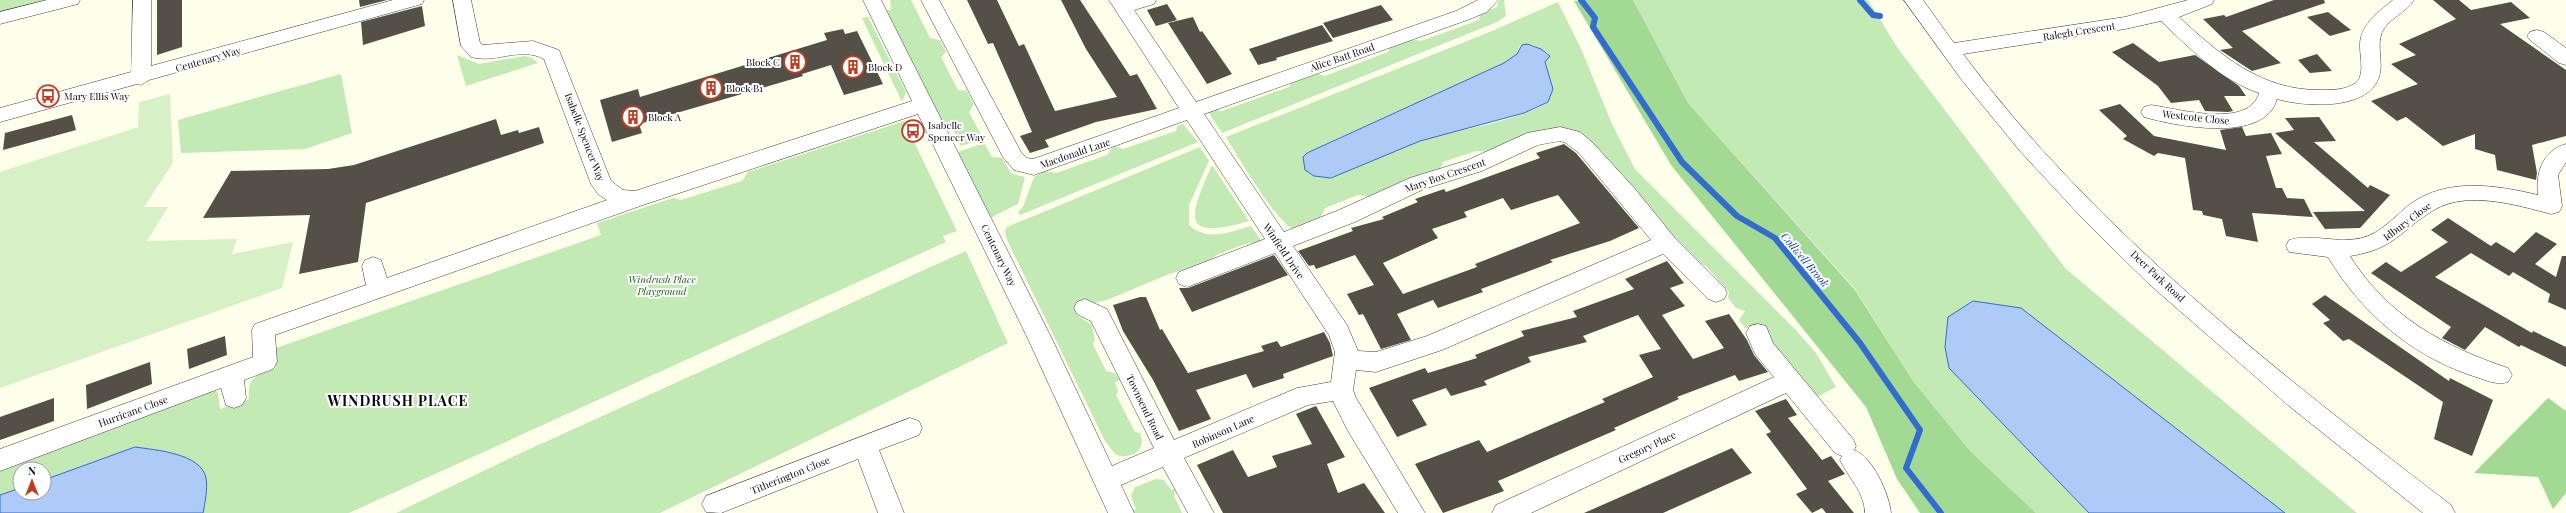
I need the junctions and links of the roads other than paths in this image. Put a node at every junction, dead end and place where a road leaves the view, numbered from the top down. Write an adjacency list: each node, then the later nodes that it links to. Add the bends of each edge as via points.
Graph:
1 (71, 0): 14 (street)
2 (142, 0): 18 (street)
3 (415, 0): 18 (street, Centenary Way)
4 (462, 0): 25 (street, Isabelle Spencer Way, via 471,46 478,52 530,45 552,55 602,184 609,193 620,198)
5 (872, 0): 20 (street, Centenary Way)
6 (930, 0): 21 (street, Macdonald Lane, via 1013,157 1022,165 1042,165)
7 (1147, 0): 12 (street)
8 (1489, 0): 21 (street, Alice Batt Road, via 1469,13)
9 (1913, 0): 16 (street, Deer Park Road)
10 (2205, 0): 13 (street, Ralegh Crescent)
11 (2406, 0): 19 (street, via 2383,18 2372,32 2370,76 2366,84 2356,92 2325,98)
12 (1121, 4): 21 (street, Winfield Drive)
13 (2166, 15): 16 (street, Ralegh Crescent, via 2077,32); 19 (street, via 2228,70)
14 (0, 18)
15 (2537, 36): 17 (street)
16 (1949, 50): 53 (street, Deer Park Road, via 2035,153 2126,247 2226,339 2318,418)
17 (2566, 58)
18 (141, 78): 23 (street, Centenary Way)
19 (2270, 90): 22 (street, Westcote Close, via 2270,101 2264,109 2257,116 2247,120 2232,122)
20 (922, 105): 25 (street, Isabelle Spencer Way); 45 (street, Centenary Way, via 1038,334)
21 (1192, 110): 27 (street, Winfield Drive)
22 (2152, 112)
23 (0, 115)
24 (2566, 151): 26 (street, Idbury Close, via 2550,165 2548,175)
25 (636, 199): 33 (street)
26 (2559, 208): 30 (street, Idbury Close, via 2494,194 2452,195 2426,204 2380,241 2356,248)
27 (1280, 243): 28 (street, Mary Box Crescent, via 1375,204 1417,183 1475,166 1520,144 1553,134 1567,135 1579,141 1629,196); 32 (street, Mary Box Crescent); 37 (street, Winfield Drive, via 1339,332 1345,344)
28 (1666, 243): 34 (street, Mary Box Crescent); 37 (street, via 1434,343 1376,362)
29 (2297, 246): 30 (street, Idbury Close)
30 (2335, 250): 38 (street, via 2357,286 2400,326 2444,355 2474,368)
31 (373, 266): 33 (street)
32 (1187, 278)
33 (378, 290): 44 (street, Hurricane Close, via 263,330 266,362 233,386)
34 (1716, 293)
35 (1085, 308): 43 (street, Townsend Road, via 1099,315)
36 (1758, 333): 39 (street, via 1763,347)
37 (1347, 360): 40 (street, Winfield Drive)
38 (2502, 375)
39 (1790, 380): 51 (street, Gregory Place); 52 (street, via 1865,477 1878,506)
40 (1341, 390): 43 (street, Robinson Lane, via 1305,395); 50 (street, via 1357,424)
41 (910, 428): 42 (street, Titherington Close)
42 (865, 445): 46 (street, Titherington Close); 47 (street)
43 (1169, 454): 45 (street, Robinson Lane); 49 (street, Townsend Road)
44 (0, 460)
45 (1106, 480): 48 (street, Centenary Way)
46 (715, 504)
47 (891, 513)
48 (1121, 513)
49 (1201, 513)
50 (1412, 513)
51 (1505, 513)
52 (1878, 513)
53 (2442, 513)

